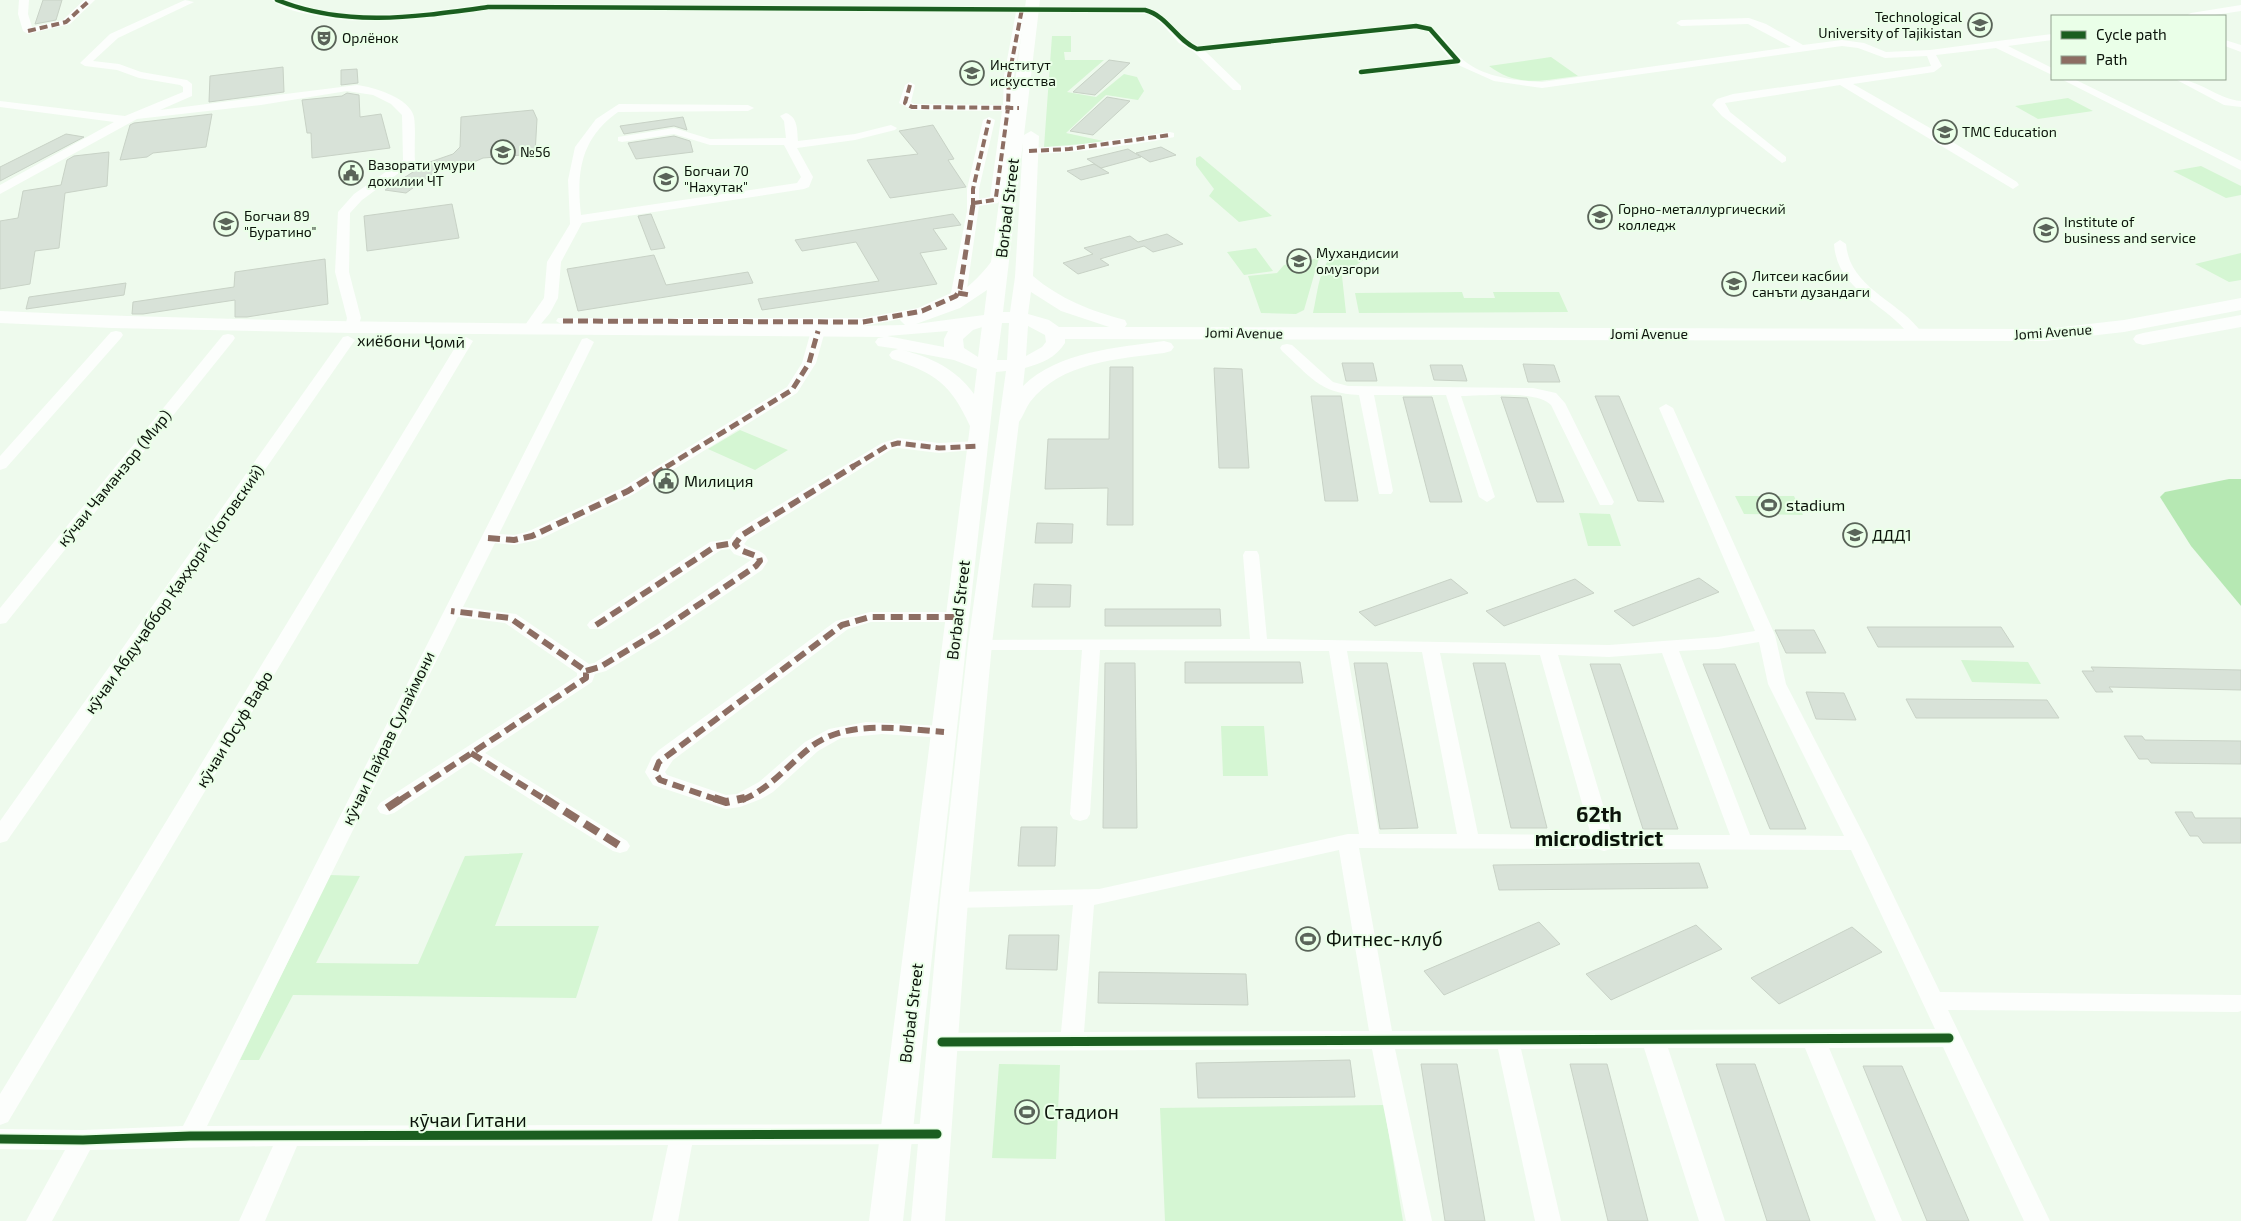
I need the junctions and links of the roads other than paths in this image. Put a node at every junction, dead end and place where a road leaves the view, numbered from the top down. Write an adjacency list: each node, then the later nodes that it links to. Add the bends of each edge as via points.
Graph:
1 (24, 0): 2 (street, via 23,14 28,31 66,22)
2 (90, 0)
3 (176, 0): 7 (street)
4 (277, 0): 11 (street, via 293,8 332,16 366,18 422,16 488,8)
5 (593, 0): 11 (street)
6 (2220, 0): 10 (street)
7 (191, 1): 34 (street, via 114,36 85,63 119,67 139,75 183,82 188,86 188,94)
8 (709, 5): 9 (street); 11 (street)
9 (1035, 6): 17 (street, via 1150,10 1188,46); 32 (main road, Borbad Street); 40 (main road, Borbad Street)
10 (2241, 8): 12 (street)
11 (584, 9)
12 (2197, 15)
13 (1681, 23): 19 (street, via 1749,21)
14 (2051, 37): 16 (street)
15 (2226, 43): 18 (street)
16 (1998, 45): 20 (street); 23 (street)
17 (1196, 49): 21 (street, via 1416,26 1430,29); 28 (street)
18 (2241, 49)
19 (1802, 50): 20 (street, via 1847,43 1885,54); 21 (street, via 1542,85 1516,83 1482,74)
20 (1930, 54): 26 (street, via 1937,66 1934,69)
21 (1458, 61): 22 (street)
22 (1361, 72)
23 (2051, 72)
24 (2068, 80): 42 (street)
25 (2182, 80): 30 (street, via 2228,103)
26 (1842, 82): 41 (street, via 1733,97 1718,104); 43 (street)
27 (910, 85): 32 (street, via 905,103 912,107)
28 (1238, 88)
29 (0, 104): 34 (street)
30 (2241, 104)
31 (748, 108): 46 (street, via 615,109 584,140 575,167)
32 (1014, 108): 45 (street, via 996,197); 48 (main road, Borbad Street)
33 (786, 116): 39 (street, via 790,121)
34 (132, 118): 44 (street); 64 (street, via 344,89 365,89 405,109 408,115 409,158 358,197 344,212 342,272 354,318)
35 (988, 120): 45 (street, via 973,189)
36 (891, 128): 39 (street, via 854,137)
37 (1170, 134): 40 (street, via 1069,149)
38 (622, 140): 39 (street, via 680,132 710,142)
39 (791, 143): 46 (street, via 807,177 805,184 800,186)
40 (1029, 151): 49 (main road, Borbad Street)
41 (1782, 159)
42 (2241, 166)
43 (2014, 185)
44 (0, 190)
45 (974, 203): 50 (street)
46 (575, 220): 59 (street, via 576,224 554,262 551,298)
47 (1840, 244): 63 (street, via 1839,252 1856,282)
48 (1000, 262): 50 (main road, via 978,289); 55 (main road, Borbad Street)
49 (1024, 277): 54 (main road, Borbad Street); 68 (main road, via 1070,309)
50 (964, 294): 52 (main road)
51 (2241, 304): 72 (main road, Jomi Avenue, via 2124,326 2045,335)
52 (917, 315): 58 (street, via 842,323); 62 (main road)
53 (0, 317): 60 (main road, хиёбони Ҷомӣ)
54 (1018, 318): 55 (main road); 69 (main road, via 1046,326); 76 (main road, Borbad Street)
55 (986, 319): 62 (main road, via 912,330); 74 (main road, via 957,333 953,342); 75 (main road, Borbad Street)
56 (563, 321): 58 (street)
57 (2241, 321): 72 (main road, Jomi Avenue, via 2189,332 2064,349 1994,351)
58 (737, 326): 59 (main road, хиёбони Ҷомӣ); 67 (main road, хиёбони Ҷомӣ)
59 (530, 328): 64 (main road, хиёбони Ҷомӣ)
60 (206, 331): 64 (main road, хиёбони Ҷомӣ); 65 (main road, хиёбони Ҷомӣ); 66 (main road, хиёбони Ҷомӣ)
61 (0, 332): 65 (main road, хиёбони Ҷомӣ)
62 (851, 332): 67 (main road)
63 (1915, 333)
64 (350, 334): 66 (main road, хиёбони Ҷомӣ); 70 (main road, хиёбони Ҷомӣ); 106 (street, кӯчаи Абдуҷаббор Қаҳҳорӣ (Котовский))
65 (116, 336): 82 (street)
66 (228, 338): 91 (street, кӯчаи Чаманзор (Мир))
67 (822, 339): 71 (main road, хиёбони Ҷомӣ); 74 (main road, via 879,341); 81 (main road, via 873,347 914,359 940,371 961,388 971,404); 86 (street, via 792,390 628,491 532,536 514,540)
68 (1163, 339): 69 (main road, Jomi Avenue); 72 (main road, Jomi Avenue); 73 (main road, Jomi Avenue); 80 (main road, via 1066,367 1040,382 1025,396)
69 (1054, 340): 76 (main road, via 1039,359)
70 (466, 341): 71 (main road, хиёбони Ҷомӣ); 125 (street, кӯчаи Юсуф Вафо)
71 (587, 342): 86 (street, кӯчаи Пайрав Сулаймони)
72 (1769, 343): 73 (main road, Jomi Avenue)
73 (1287, 348): 77 (street, via 1328,385)
74 (961, 356): 75 (main road)
75 (987, 365): 76 (main road); 81 (main road, Borbad Street)
76 (1016, 366): 80 (main road, Borbad Street)
77 (1366, 390): 78 (street); 83 (street)
78 (1452, 391): 84 (street); 85 (street, via 1533,392 1554,398)
79 (1666, 408): 93 (street)
80 (1008, 423): 94 (main road, Borbad Street)
81 (979, 436): 87 (street, via 939,448 892,444 750,530); 90 (main road, Borbad Street)
82 (0, 465)
83 (1385, 491)
84 (1487, 497)
85 (1606, 502)
86 (488, 538): 89 (street, кӯчаи Пайрав Сулаймони)
87 (735, 543): 92 (street, via 716,546); 101 (street, via 740,550 759,557 756,566 661,630 600,667)
88 (1251, 554): 96 (street)
89 (451, 611): 101 (street, via 510,618); 128 (street, кӯчаи Пайрав Сулаймони)
90 (958, 617): 102 (main road, Borbad Street); 102 (street, via 870,618 842,626 666,755 655,772 668,784 735,802 756,793 836,733 865,729)
91 (0, 619)
92 (596, 625)
93 (1766, 635): 99 (street); 111 (street, via 1777,684)
94 (980, 644): 95 (street); 115 (main road, Borbad Street)
95 (1091, 644): 96 (street); 105 (street)
96 (1259, 645): 97 (street)
97 (1337, 645): 98 (street); 107 (street)
98 (1430, 646): 100 (street); 109 (street)
99 (1670, 648): 100 (street, via 1610,652); 110 (street)
100 (1548, 651): 112 (street)
101 (586, 671): 103 (street, via 586,678)
102 (944, 732): 126 (main road, Borbad Street)
103 (471, 753): 104 (street); 113 (street)
104 (387, 808)
105 (1080, 814)
106 (0, 836)
107 (1370, 840): 108 (street); 109 (street)
108 (1348, 841): 114 (street, via 1099,897); 124 (street)
109 (1470, 842): 112 (street)
110 (1743, 843): 111 (street); 112 (street)
111 (1858, 843): 116 (street)
112 (1604, 844)
113 (620, 846)
114 (1084, 897): 115 (street); 123 (street)
115 (954, 900): 122 (main road, Borbad Street)
116 (1932, 1000): 117 (street); 119 (street)
117 (2238, 1003)
118 (1813, 1038): 119 (street); 120 (street); 141 (street)
119 (1949, 1038): 142 (street)
120 (1653, 1039): 121 (street); 140 (street)
121 (1508, 1040): 124 (street); 139 (street)
122 (942, 1042): 123 (street); 127 (main road, Borbad Street)
123 (1072, 1042): 124 (street)
124 (1382, 1042): 138 (street)
125 (0, 1115)
126 (897, 1134): 127 (street, кӯчаи Гитани); 130 (street, кӯчаи Гитани); 136 (main road, Borbad Street)
127 (937, 1134): 137 (main road, Borbad Street)
128 (190, 1136): 129 (street, кӯчаи Гитани); 132 (street, кӯчаи Гитани)
129 (289, 1136): 130 (street, кӯчаи Гитани); 134 (street)
130 (682, 1136): 135 (street)
131 (0, 1139): 132 (street, кӯчаи Гитани)
132 (83, 1140): 133 (street)
133 (39, 1221)
134 (252, 1221)
135 (665, 1221)
136 (886, 1221)
137 (928, 1221)
138 (1419, 1221)
139 (1548, 1221)
140 (1712, 1221)
141 (1889, 1221)
142 (2037, 1221)

